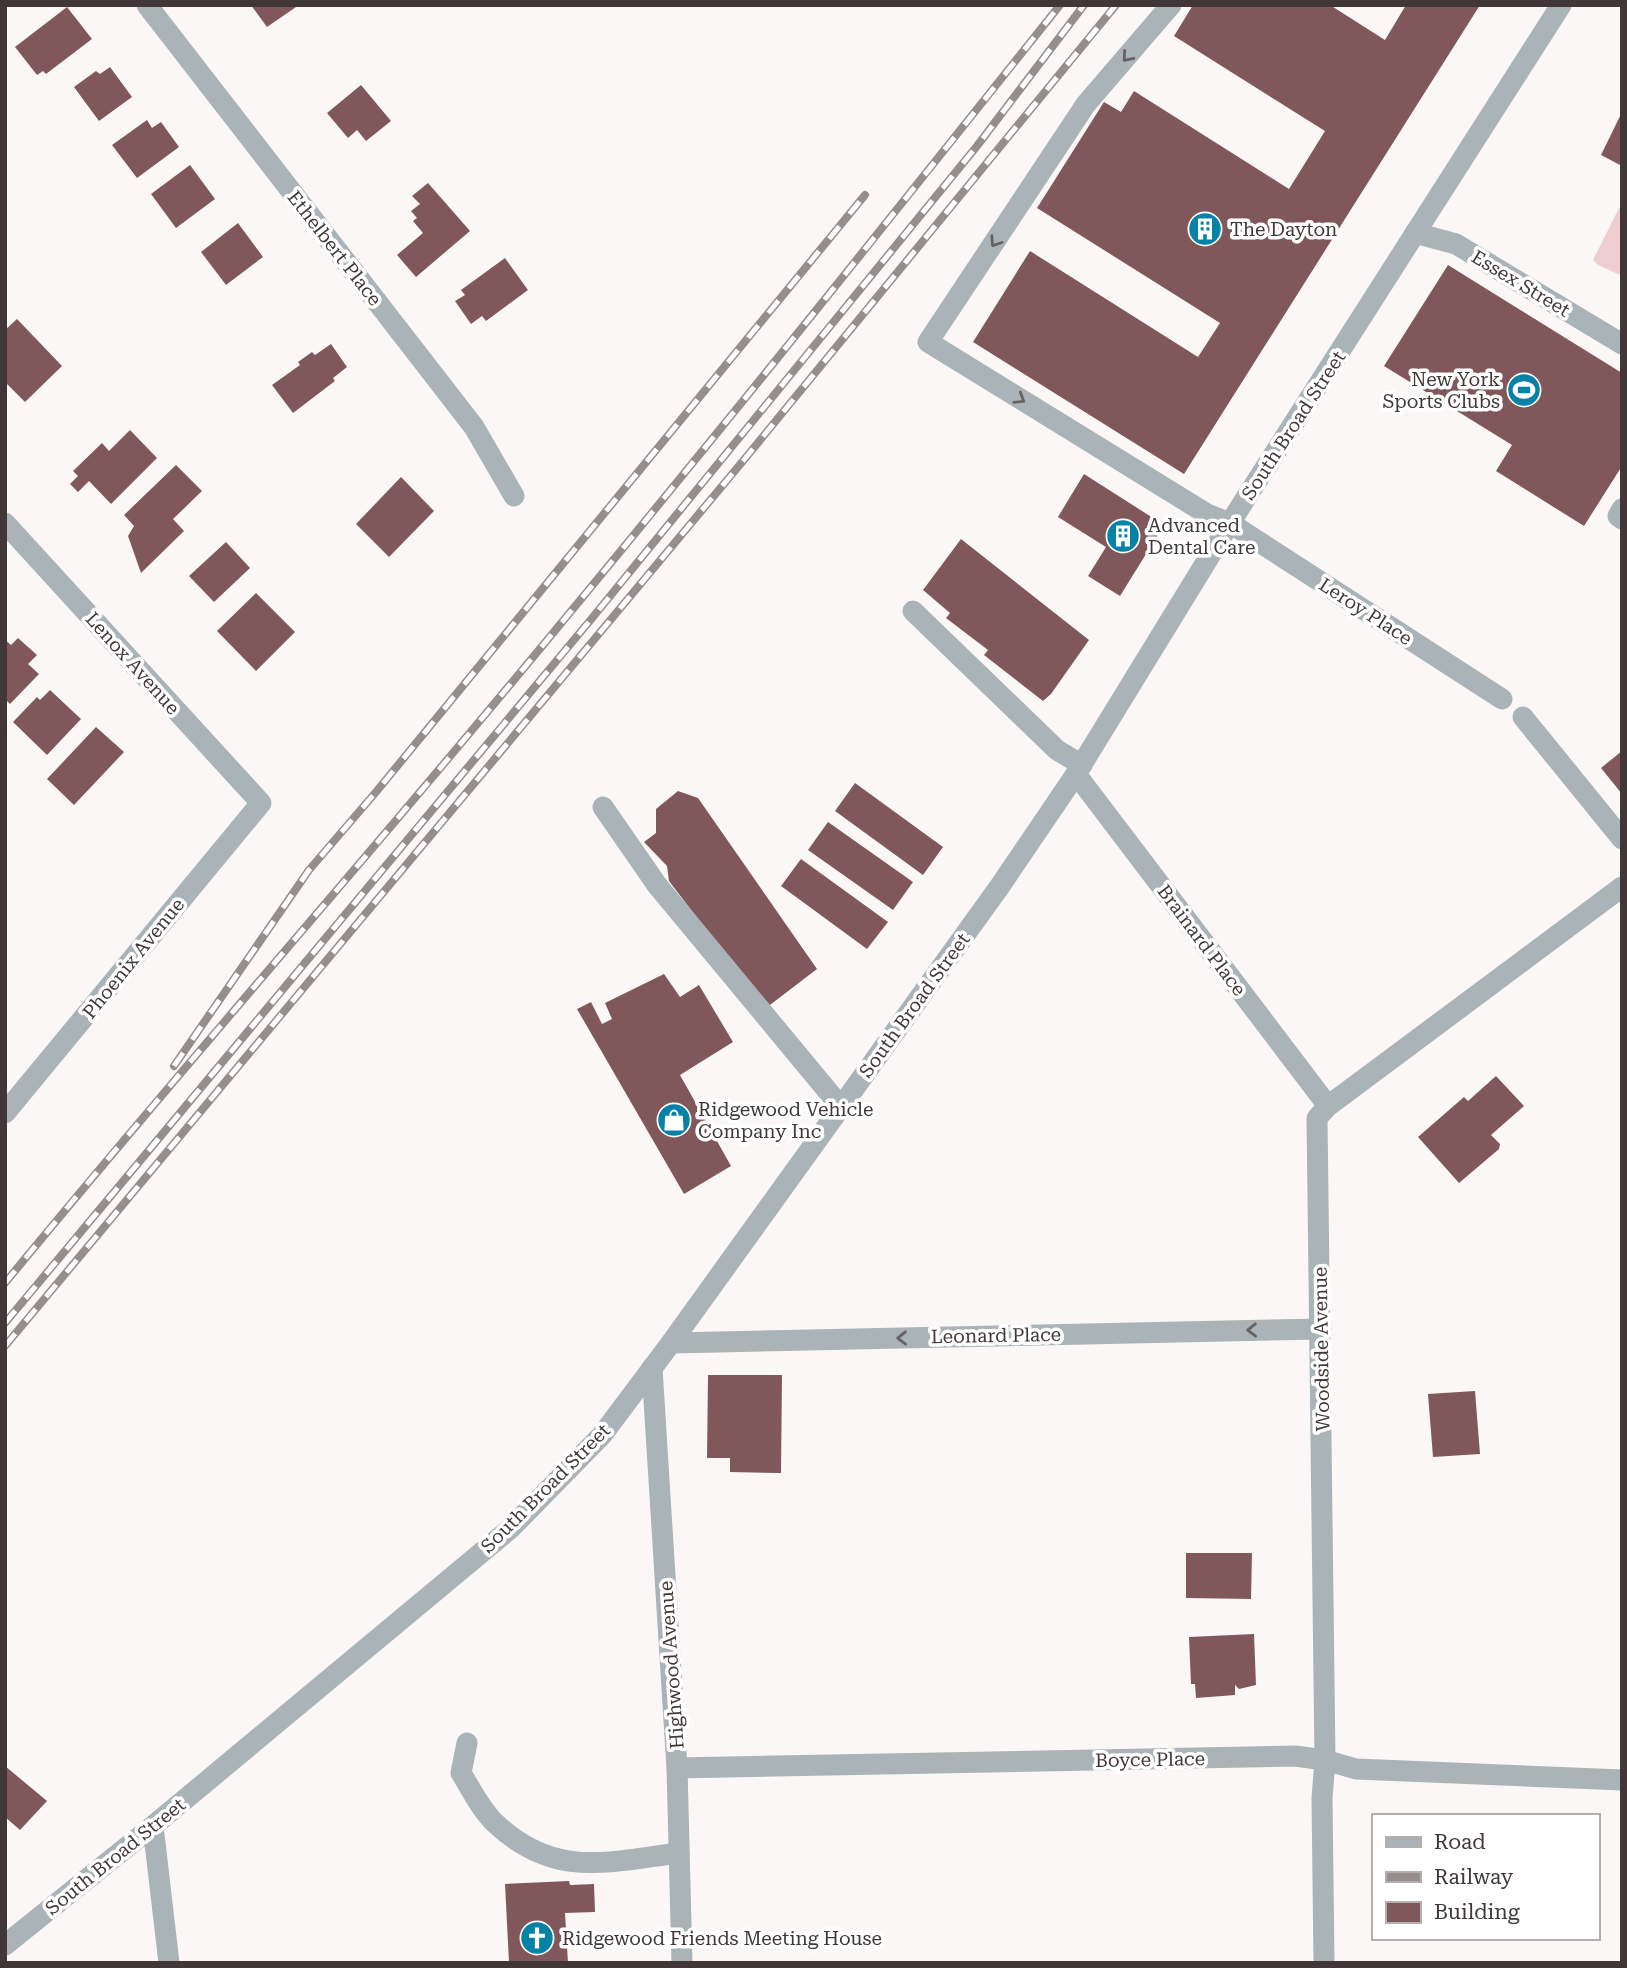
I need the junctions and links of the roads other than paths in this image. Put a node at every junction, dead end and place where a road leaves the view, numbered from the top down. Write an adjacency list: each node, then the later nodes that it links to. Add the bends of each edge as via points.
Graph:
1 (148, 5): 6 (street, Ethelbert Place, via 474,427)
2 (1171, 5): 10 (street, Leroy Place, one-way to 10, via 1086,104 929,342 1207,514)
3 (1561, 5): 4 (street, South Broad Street)
4 (1415, 233): 5 (street, Essex Street, via 1456,244); 10 (street, South Broad Street)
5 (1622, 344)
6 (514, 496)
7 (1622, 509): 8 (street, via 1618,516)
8 (1622, 519)
9 (5, 523): 15 (street, Lenox Avenue)
10 (1230, 523): 12 (street, Leroy Place); 14 (street, South Broad Street)
11 (913, 611): 14 (street, Brainard Place)
12 (1502, 699)
13 (1523, 717): 17 (street)
14 (1079, 769): 20 (street, Brainard Place); 21 (street, South Broad Street)
15 (261, 803): 19 (street, Phoenix Avenue)
16 (603, 807): 21 (street, via 657,885)
17 (1622, 839)
18 (1622, 887): 20 (street)
19 (8, 1105)
20 (1328, 1106): 22 (street, Woodside Avenue, via 1317,1118)
21 (841, 1107): 23 (street, South Broad Street)
22 (1321, 1329): 23 (street, Leonard Place, one-way to 23); 26 (street, Woodside Avenue)
23 (671, 1343): 24 (street, South Broad Street)
24 (652, 1368): 27 (street, Highwood Avenue); 29 (street, South Broad Street, via 602,1435 511,1528)
25 (467, 1743): 30 (street, via 461,1773 493,1821 529,1849 575,1863 614,1863)
26 (1325, 1760): 27 (street, Boyce Place, via 1295,1756); 28 (street, Boyce Place, via 1356,1769); 34 (street, Woodside Avenue)
27 (677, 1769): 30 (street, Highwood Avenue)
28 (1622, 1780)
29 (153, 1826): 31 (street, South Broad Street); 32 (street)
30 (679, 1853): 33 (street, Highwood Avenue)
31 (5, 1945)
32 (169, 1963)
33 (682, 1963)
34 (1324, 1963)

